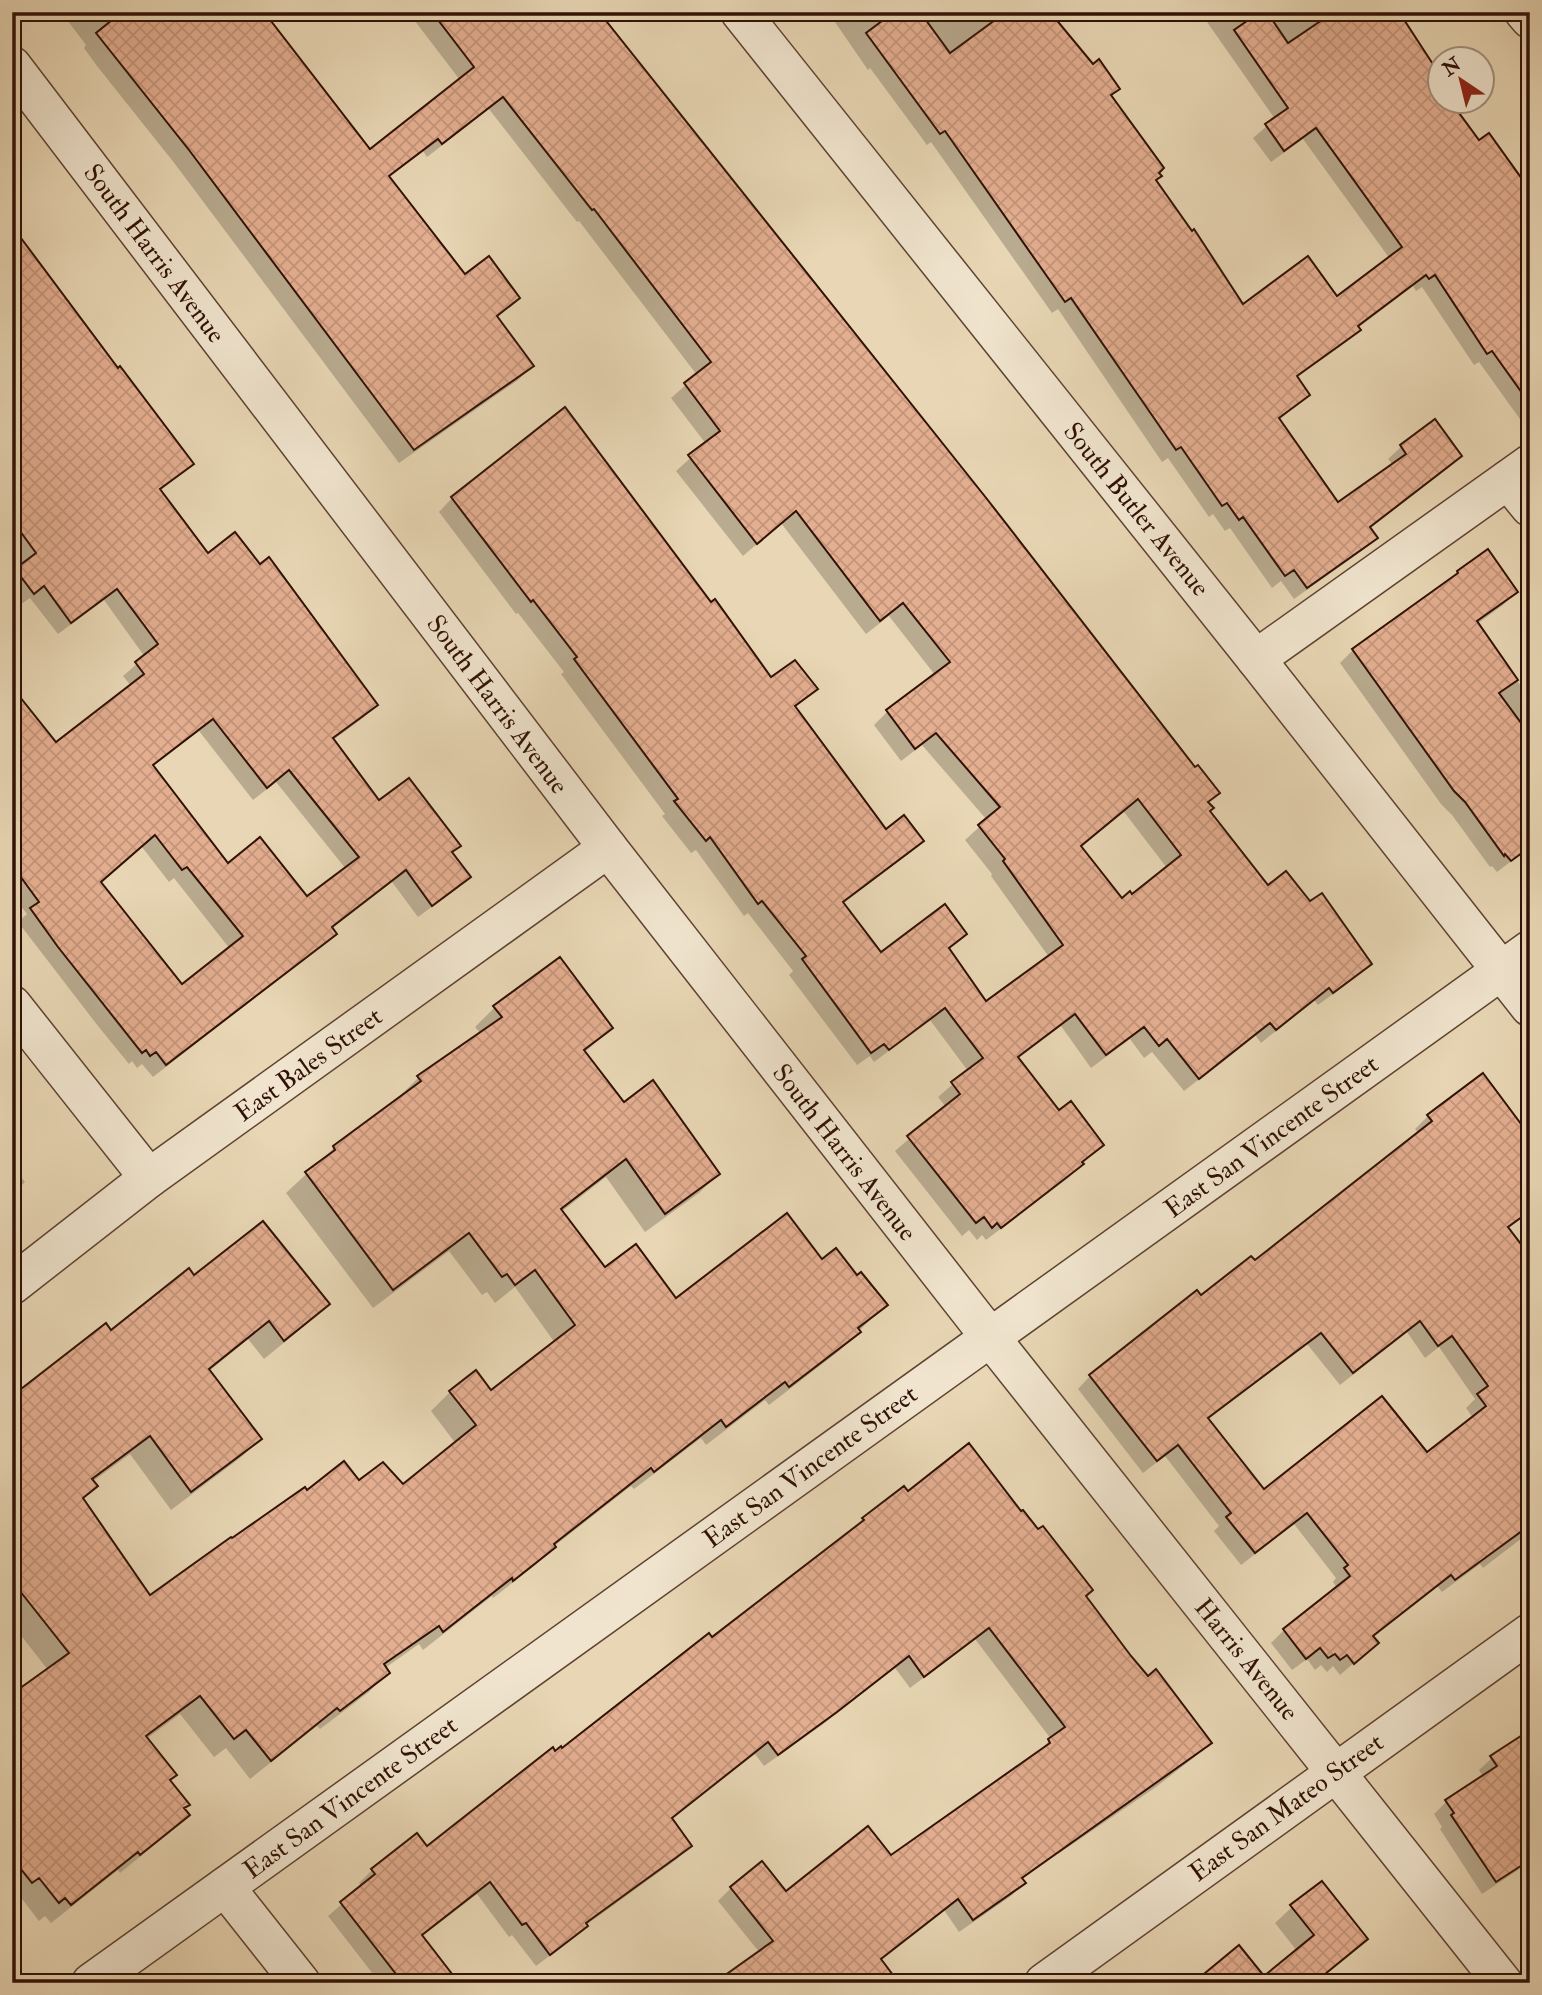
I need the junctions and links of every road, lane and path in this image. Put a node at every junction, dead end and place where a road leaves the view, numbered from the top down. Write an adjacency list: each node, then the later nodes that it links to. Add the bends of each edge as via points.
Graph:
1 (740, 12): 6 (street, South Butler Avenue)
2 (1524, 12): 3 (street)
3 (1530, 19)
4 (12, 65): 7 (street, South Harris Avenue)
5 (1522, 484): 6 (street)
6 (1256, 659): 8 (street, South Butler Avenue)
7 (608, 848): 11 (street, East Bales Street); 13 (street, South Harris Avenue)
8 (1515, 960): 10 (street, South Butler Avenue); 13 (street, East San Vincente Street)
9 (12, 1005): 11 (street)
10 (1530, 1007)
11 (149, 1178): 12 (street, East Bales Street)
12 (12, 1285)
13 (990, 1337): 15 (street, Harris Avenue); 16 (street, East San Vincente Street)
14 (1530, 1633): 15 (street, East San Mateo Street)
15 (1336, 1771): 19 (street, East San Mateo Street); 20 (street, Harris Avenue)
16 (225, 1887): 17 (street, East San Vincente Street); 18 (street)
17 (91, 1983)
18 (301, 1983)
19 (1044, 1983)
20 (1503, 1983)

